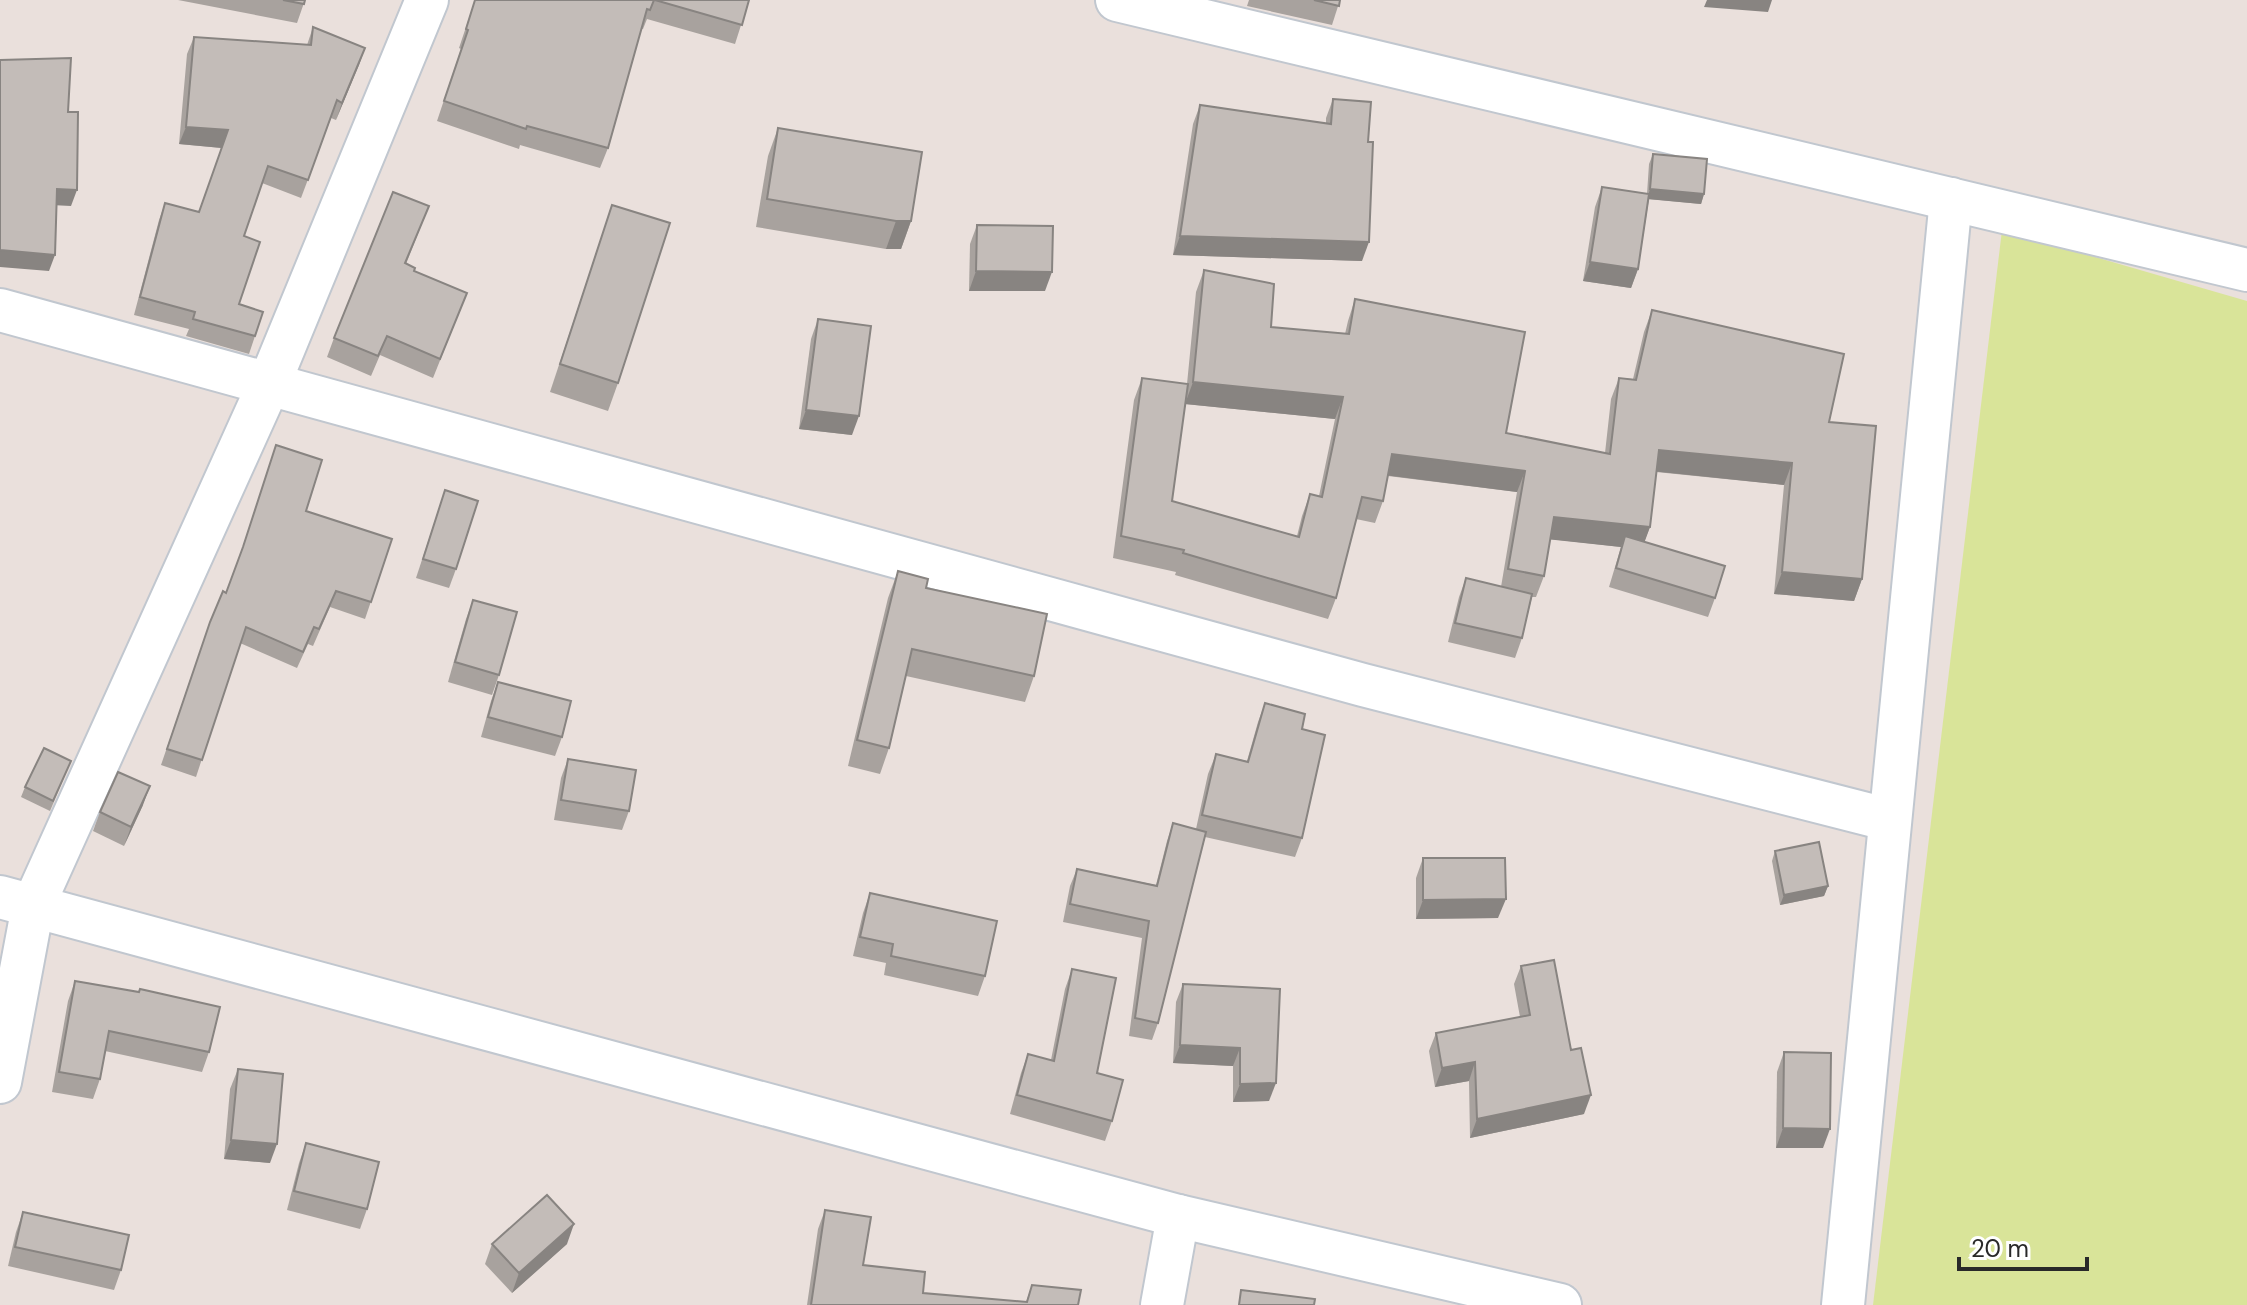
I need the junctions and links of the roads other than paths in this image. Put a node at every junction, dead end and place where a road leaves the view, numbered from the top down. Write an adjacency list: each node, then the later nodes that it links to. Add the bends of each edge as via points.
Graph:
1 (427, 0): 6 (street)
2 (1117, 0): 3 (street)
3 (1951, 199): 4 (street); 7 (street)
4 (2247, 270)
5 (0, 310): 6 (street)
6 (269, 384): 7 (street, via 1363,685); 8 (street)
7 (1890, 820): 13 (street)
8 (17, 902): 9 (street); 10 (street)
9 (0, 1082)
10 (1178, 1216): 11 (street); 12 (street)
11 (1162, 1305)
12 (1560, 1305)
13 (1843, 1305)

